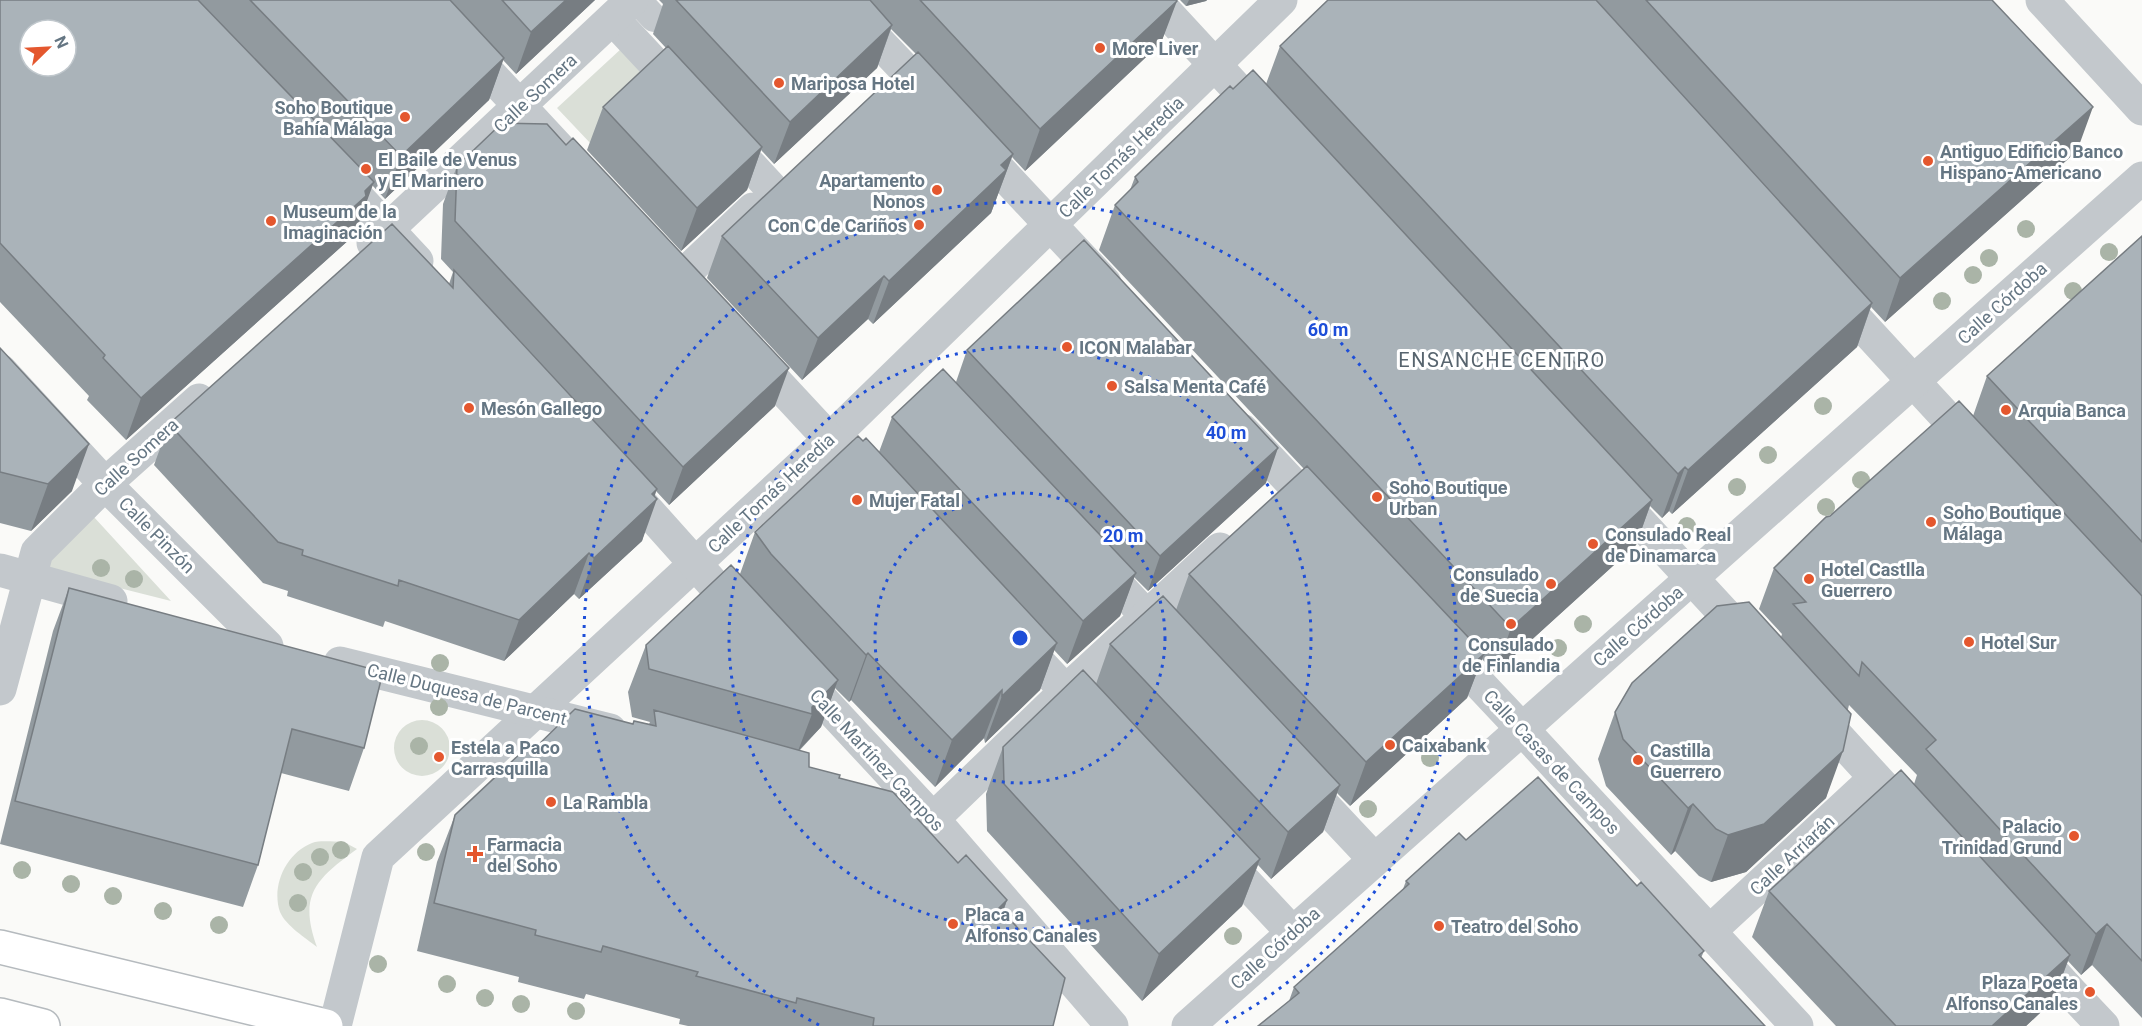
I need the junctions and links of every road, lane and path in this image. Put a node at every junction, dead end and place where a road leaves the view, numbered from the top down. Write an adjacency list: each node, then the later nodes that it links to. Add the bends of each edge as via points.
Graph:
1 (421, 0): 10 (street)
2 (839, 0): 8 (street)
3 (1155, 0): 7 (street)
4 (1281, 0): 7 (street, Calle Tomás Heredia)
5 (2042, 0): 11 (street)
6 (634, 9): 10 (street, Calle Somera); 17 (street)
7 (1215, 66): 12 (street); 18 (street, Calle Tomás Heredia)
8 (904, 68): 9 (street); 18 (street)
9 (878, 92)
10 (520, 107): 15 (street); 19 (street, Calle Somera)
11 (2142, 109)
12 (1288, 144)
13 (310, 147): 19 (street)
14 (797, 168): 17 (street)
15 (584, 175)
16 (2142, 178): 30 (street, Calle Córdoba)
17 (773, 190): 23 (street)
18 (1051, 225): 25 (street); 28 (street, Calle Tomás Heredia)
19 (388, 230): 21 (street, Calle Somera); 24 (street)
20 (656, 252): 23 (street)
21 (350, 263)
22 (1811, 269): 30 (street)
23 (680, 278): 26 (street)
24 (435, 280)
25 (1123, 303)
26 (703, 304)
27 (727, 329): 34 (street)
28 (908, 363): 32 (street); 34 (street, Calle Tomás Heredia)
29 (0, 370): 38 (street, Calle Pinzón)
30 (1914, 382): 36 (street); 47 (street, Calle Córdoba)
31 (218, 384): 38 (street, Calle Somera)
32 (932, 388)
33 (1220, 406): 39 (street)
34 (829, 440): 41 (street); 45 (street, Calle Tomás Heredia)
35 (598, 456): 45 (street, Calle Martínez Campos)
36 (1995, 469)
37 (1595, 474): 47 (street)
38 (105, 484): 46 (street, Calle Somera); 53 (street, Calle Pinzón)
39 (1292, 484): 40 (street); 43 (street)
40 (1266, 507)
41 (895, 509)
42 (1241, 530): 50 (street)
43 (1340, 534)
44 (1076, 540): 50 (street)
45 (696, 562): 59 (street, Calle Tomás Heredia); 66 (street, Calle Martínez Campos)
46 (14, 574): 48 (street); 56 (street, Calle Somera)
47 (1692, 578): 55 (street); 60 (street, Calle Córdoba)
48 (142, 610)
49 (992, 613): 57 (street)
50 (1147, 616): 54 (street); 57 (street)
51 (1419, 619): 60 (street, Calle Casas de Campos)
52 (210, 630): 53 (street, Calle Duquesa de Parcent)
53 (267, 646): 59 (street, Calle Duquesa de Parcent)
54 (1188, 660)
55 (1772, 665)
56 (0, 688)
57 (1066, 691): 62 (street); 66 (street)
58 (1795, 691): 64 (street)
59 (537, 710): 61 (street, Calle Duquesa de Parcent); 78 (street, Calle Tomás Heredia, via 378,857)
60 (1522, 729): 69 (street, Calle Córdoba); 72 (street, Calle Casas de Campos)
61 (639, 738)
62 (1113, 742)
63 (1277, 755): 69 (street)
64 (1875, 778): 68 (street); 72 (street, Calle Arriarán)
65 (876, 803): 66 (street)
66 (933, 819): 79 (street, Calle Martínez Campos)
67 (1200, 834): 71 (street)
68 (1931, 839)
69 (1374, 859): 71 (street, Calle Córdoba)
70 (2011, 926): 75 (street)
71 (1292, 932): 80 (street, Calle Córdoba)
72 (1709, 932): 81 (street, Calle Casas de Campos)
73 (0, 947): 77 (main road)
74 (0, 1015): 76 (main road)
75 (2094, 1023)
76 (43, 1026)
77 (326, 1026)
78 (335, 1026)
79 (1112, 1026)
80 (1188, 1026)
81 (1797, 1026)

